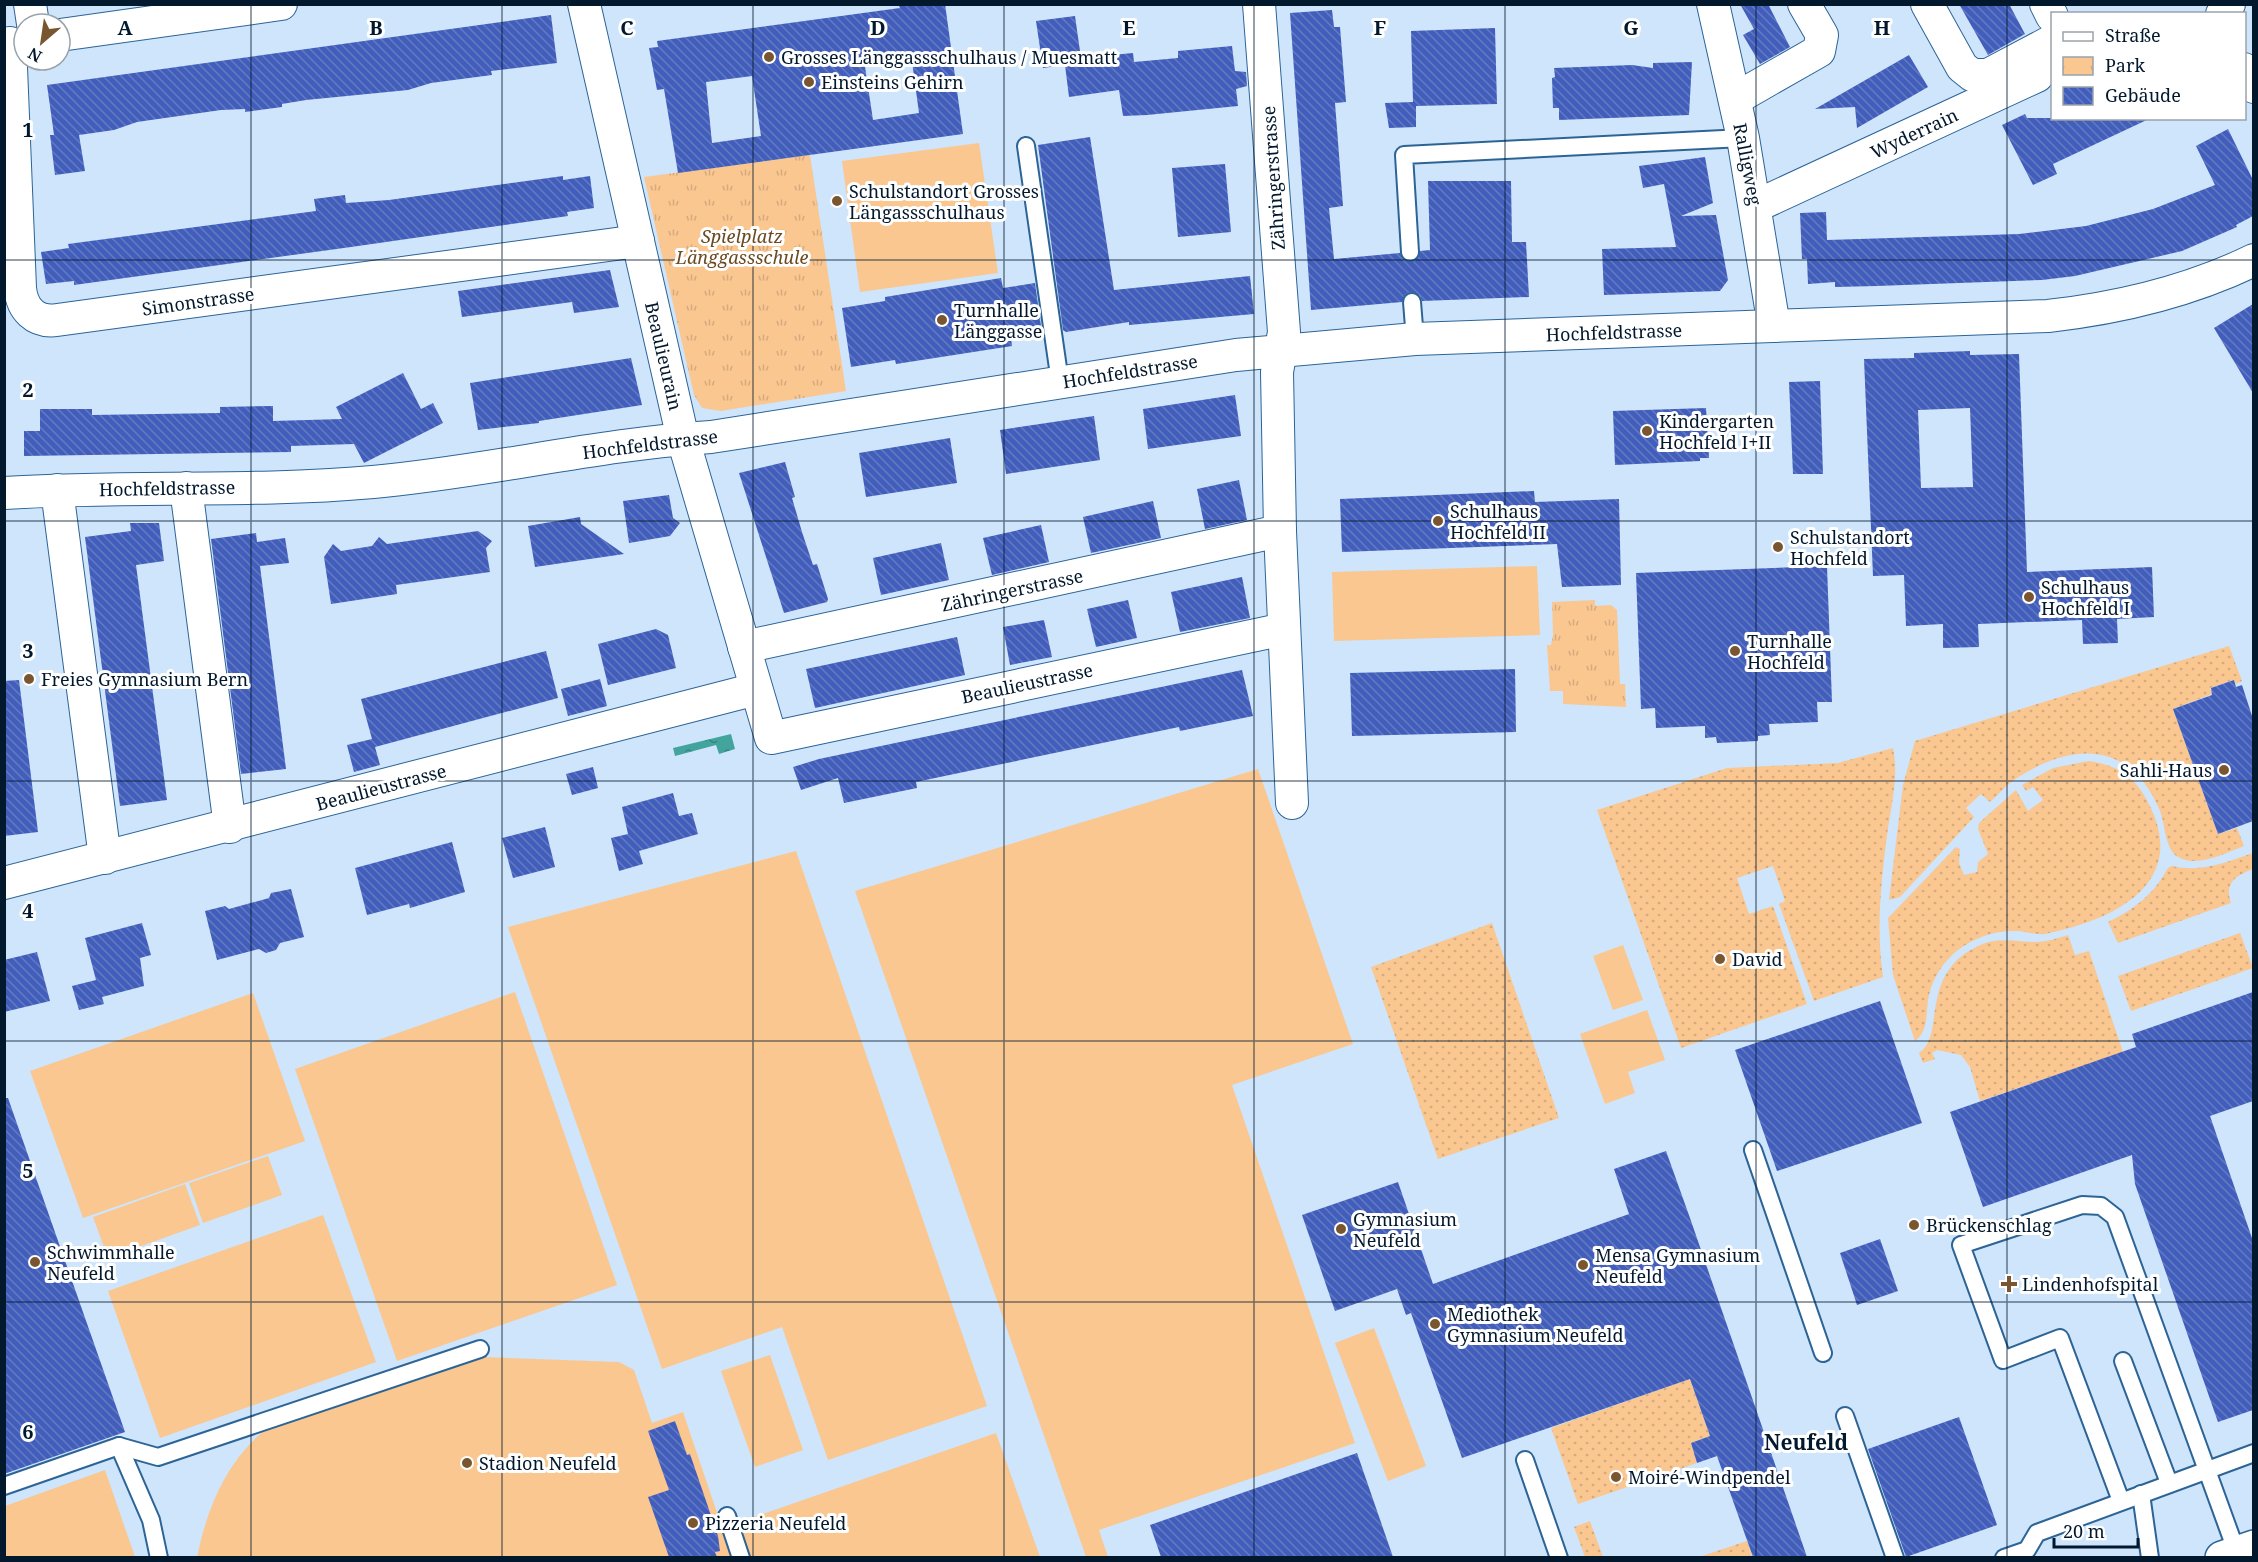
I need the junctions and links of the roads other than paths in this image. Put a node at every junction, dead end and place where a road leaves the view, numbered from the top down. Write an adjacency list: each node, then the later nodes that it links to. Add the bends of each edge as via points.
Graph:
1 (281, 4): 7 (street)
2 (584, 4): 18 (street, Beaulieurain)
3 (1259, 4): 24 (street, Zähringerstrasse, via 1283,320)
4 (1713, 4): 14 (street, Ralligweg)
5 (1804, 4): 14 (street, via 1822,35 1819,51)
6 (1927, 4): 9 (street, via 1962,67 1972,75 1988,75)
7 (156, 13): 8 (street)
8 (72, 32)
9 (2051, 41)
10 (2051, 42): 17 (street, Wyderrain, via 2037,76)
11 (18, 72): 18 (street, Simonstrasse, via 20,288 26,309 40,319 69,319)
12 (2246, 73): 13 (street)
13 (2253, 87)
14 (1735, 99): 15 (street, Ralligweg)
15 (1743, 138): 17 (street, Ralligweg); 19 (lane, via 1404,155)
16 (1026, 146): 25 (lane)
17 (1756, 206): 22 (street, Ralligweg)
18 (638, 241): 26 (street, Beaulieurain)
19 (1410, 252)
20 (2253, 260): 22 (street, Hochfeldstrasse, via 2217,278 2177,291 2081,312 2012,319)
21 (1412, 302): 23 (lane)
22 (1774, 326): 23 (street, Hochfeldstrasse)
23 (1415, 339): 24 (street, Hochfeldstrasse)
24 (1281, 350): 25 (street, Hochfeldstrasse); 30 (street, Zähringerstrasse, via 1277,372)
25 (1060, 382): 26 (street, Hochfeldstrasse, via 711,438)
26 (683, 439): 27 (street, Hochfeldstrasse, via 373,482); 32 (street, Beaulieurain)
27 (186, 488): 28 (street, Hochfeldstrasse); 36 (street)
28 (57, 490): 29 (street, Hochfeldstrasse); 37 (street, via 91,671)
29 (4, 493)
30 (1280, 531): 31 (street, Zähringerstrasse); 32 (street, Zähringerstrasse)
31 (1284, 629): 34 (street, Beaulieustrasse); 35 (street, Zähringerstrasse)
32 (744, 647): 33 (street, Beaulieurain)
33 (756, 689): 34 (street, Beaulieurain); 36 (street, Beaulieustrasse)
34 (771, 738)
35 (1292, 803)
36 (230, 827): 37 (street, Beaulieustrasse)
37 (105, 858): 38 (street, Beaulieustrasse)
38 (4, 883)
39 (1753, 1150): 41 (lane)
40 (480, 1349): 44 (lane, via 158,1457)
41 (1823, 1353)
42 (2123, 1360): 48 (lane)
43 (1845, 1416): 57 (lane)
44 (119, 1446): 49 (lane); 54 (lane, via 151,1520)
45 (2253, 1453): 47 (lane)
46 (1525, 1460): 56 (lane)
47 (2206, 1469): 48 (lane); 51 (lane, via 2115,1217 2108,1210 2082,1205 1961,1245 2003,1360 2060,1338); 53 (lane)
48 (2169, 1483): 50 (lane)
49 (4, 1486)
50 (2141, 1494): 51 (lane); 59 (lane)
51 (2121, 1501): 58 (lane, via 2037,1533 2027,1550)
52 (727, 1516): 55 (lane)
53 (2237, 1552)
54 (159, 1557)
55 (741, 1557)
56 (1559, 1557)
57 (1895, 1557)
58 (2004, 1557)
59 (2150, 1557)

